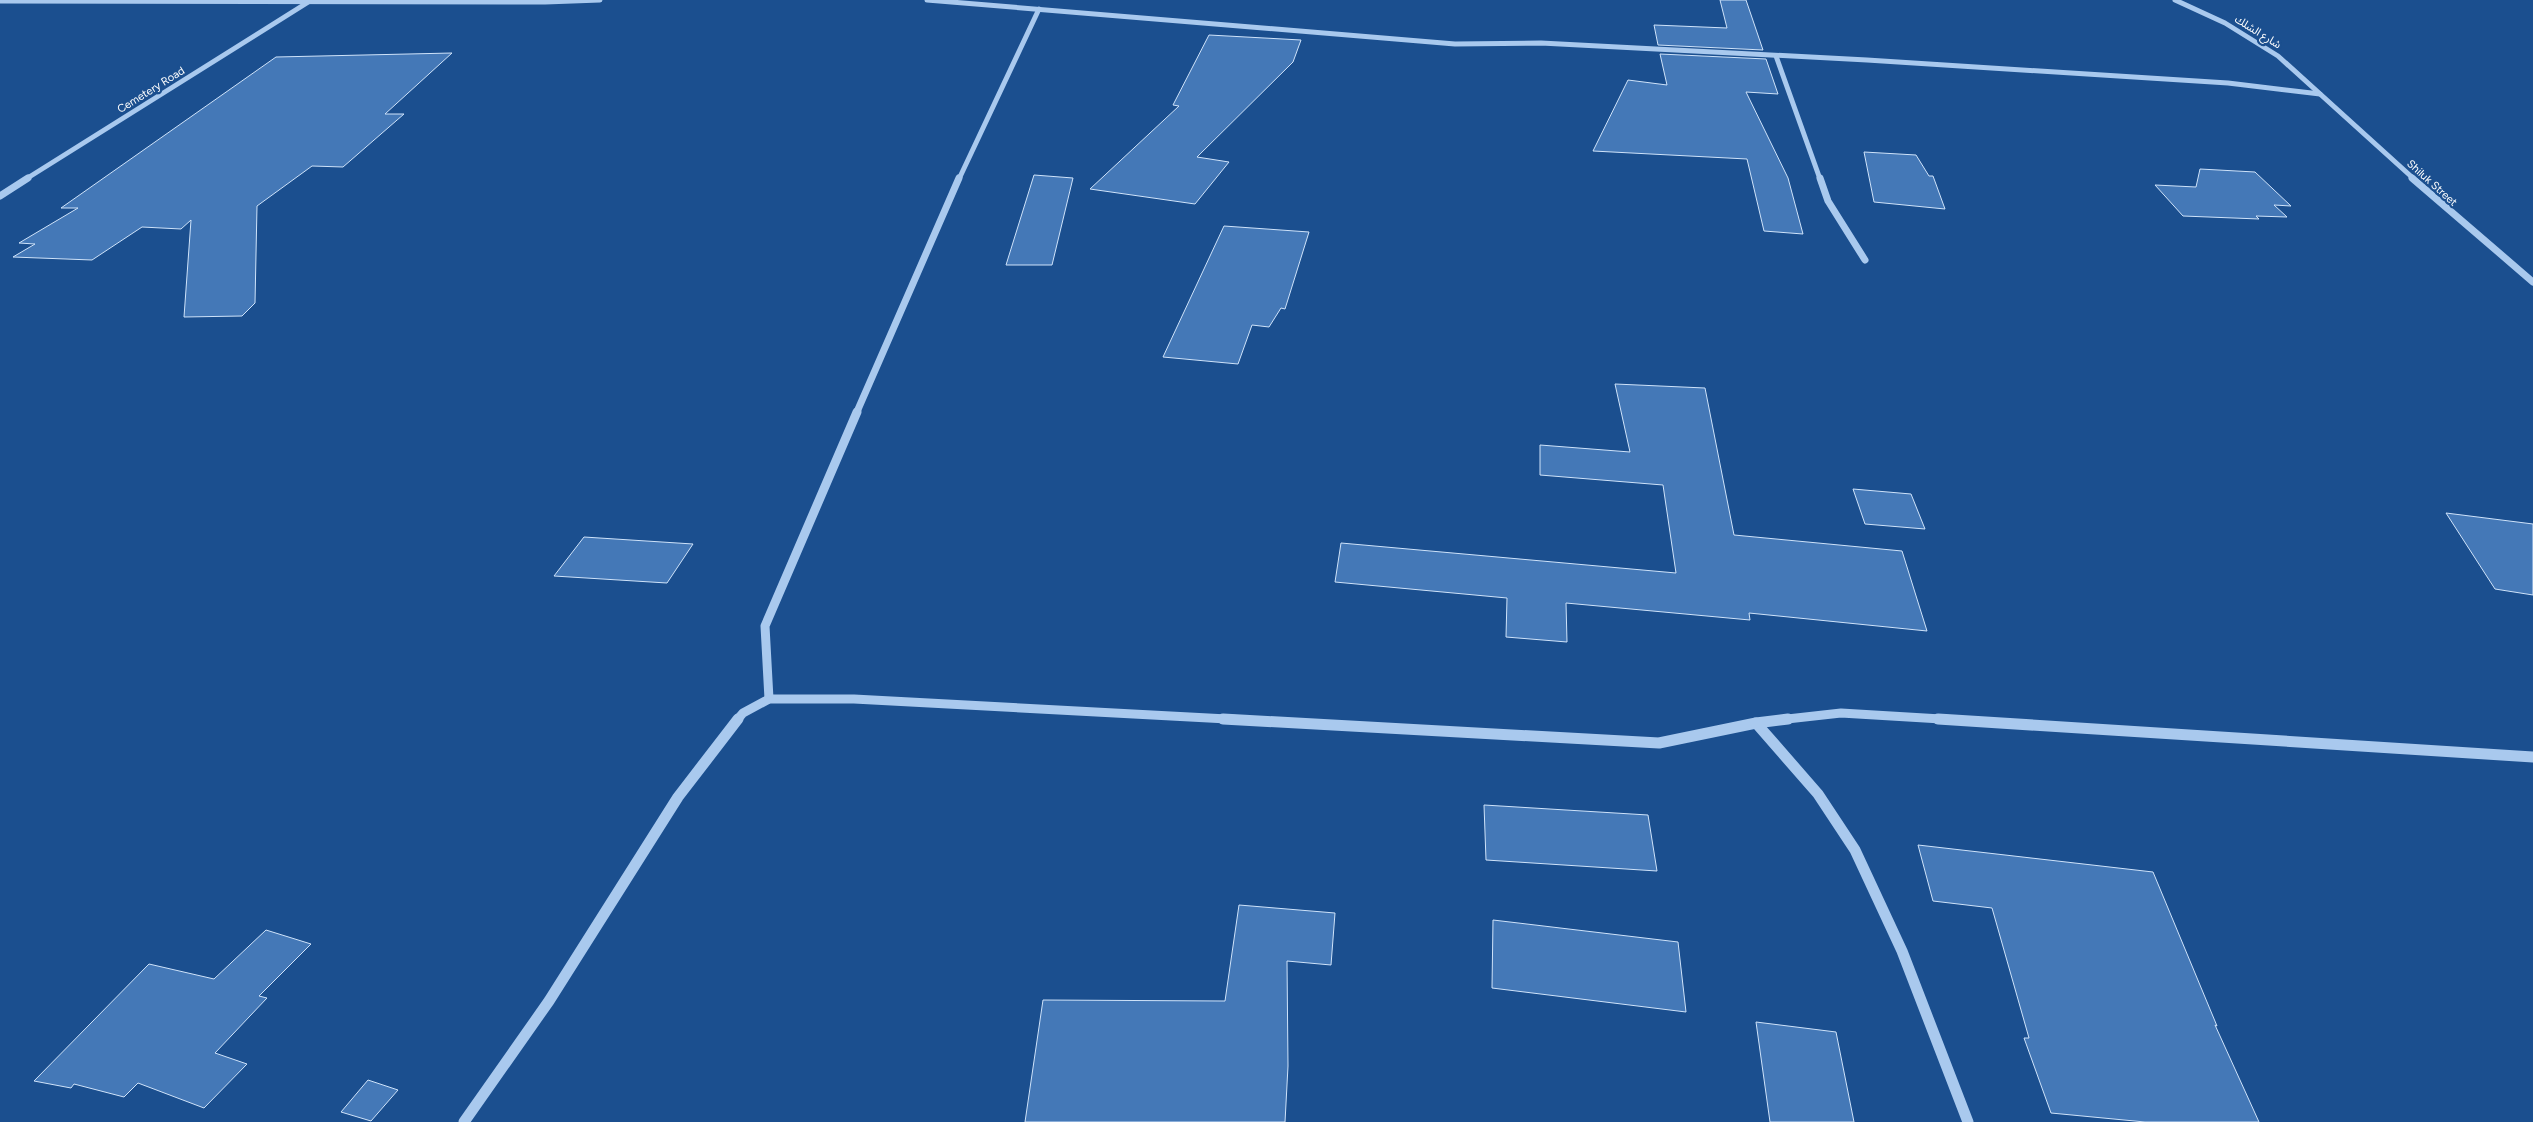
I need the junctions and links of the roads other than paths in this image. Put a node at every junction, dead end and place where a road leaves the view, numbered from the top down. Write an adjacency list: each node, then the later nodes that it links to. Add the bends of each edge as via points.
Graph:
1 (312, 0): 2 (street); 5 (street); 9 (street, Cemetery Road)
2 (600, 0)
3 (927, 0): 6 (street)
4 (2175, 0): 8 (street, شارع الشلك, via 2225,23 2278,56)
5 (0, 1)
6 (1039, 9): 7 (street, via 1455,44 1541,41 1570,46); 12 (street, via 941,217 765,626)
7 (1776, 56): 8 (street, via 2228,83); 10 (street, via 1828,200)
8 (2320, 94): 11 (street, Shiluk Street, via 2454,216)
9 (0, 196)
10 (1865, 260)
11 (2533, 282)
12 (769, 699): 13 (street, via 854,699 1659,743); 15 (street, via 744,713 678,797 549,1001)
13 (1756, 723): 14 (street, via 1841,714); 16 (street, via 1835,819 1872,883)
14 (2533, 757)
15 (464, 1122)
16 (1968, 1122)

